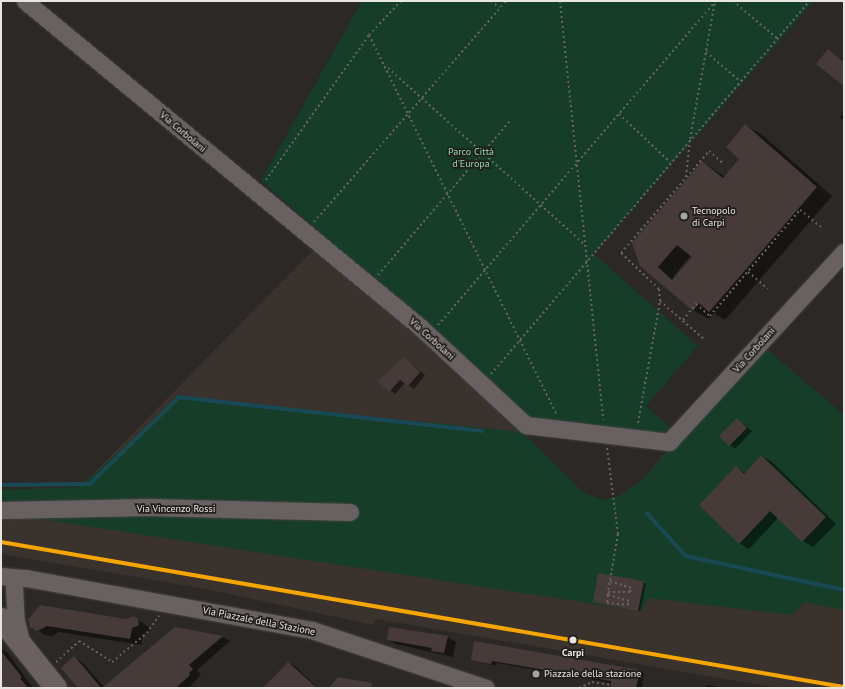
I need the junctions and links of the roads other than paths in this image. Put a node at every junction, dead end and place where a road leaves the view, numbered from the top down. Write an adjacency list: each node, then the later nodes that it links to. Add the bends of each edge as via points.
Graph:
1 (25, 1): 2 (street, Via Corbolani, via 419,326 526,425 669,442)
2 (844, 252)
3 (1, 510): 4 (street, Via Vincenzo Rossi, via 124,510 148,507)
4 (350, 512)
5 (1, 576): 6 (street, Via Piazzale della Stazione)
6 (20, 583): 7 (street); 9 (street, via 16,621); 11 (street, Via Piazzale della Stazione, via 168,603 312,630)
7 (1, 601)
8 (1, 619): 9 (main road)
9 (23, 647): 10 (main road)
10 (50, 681)
11 (486, 688)

